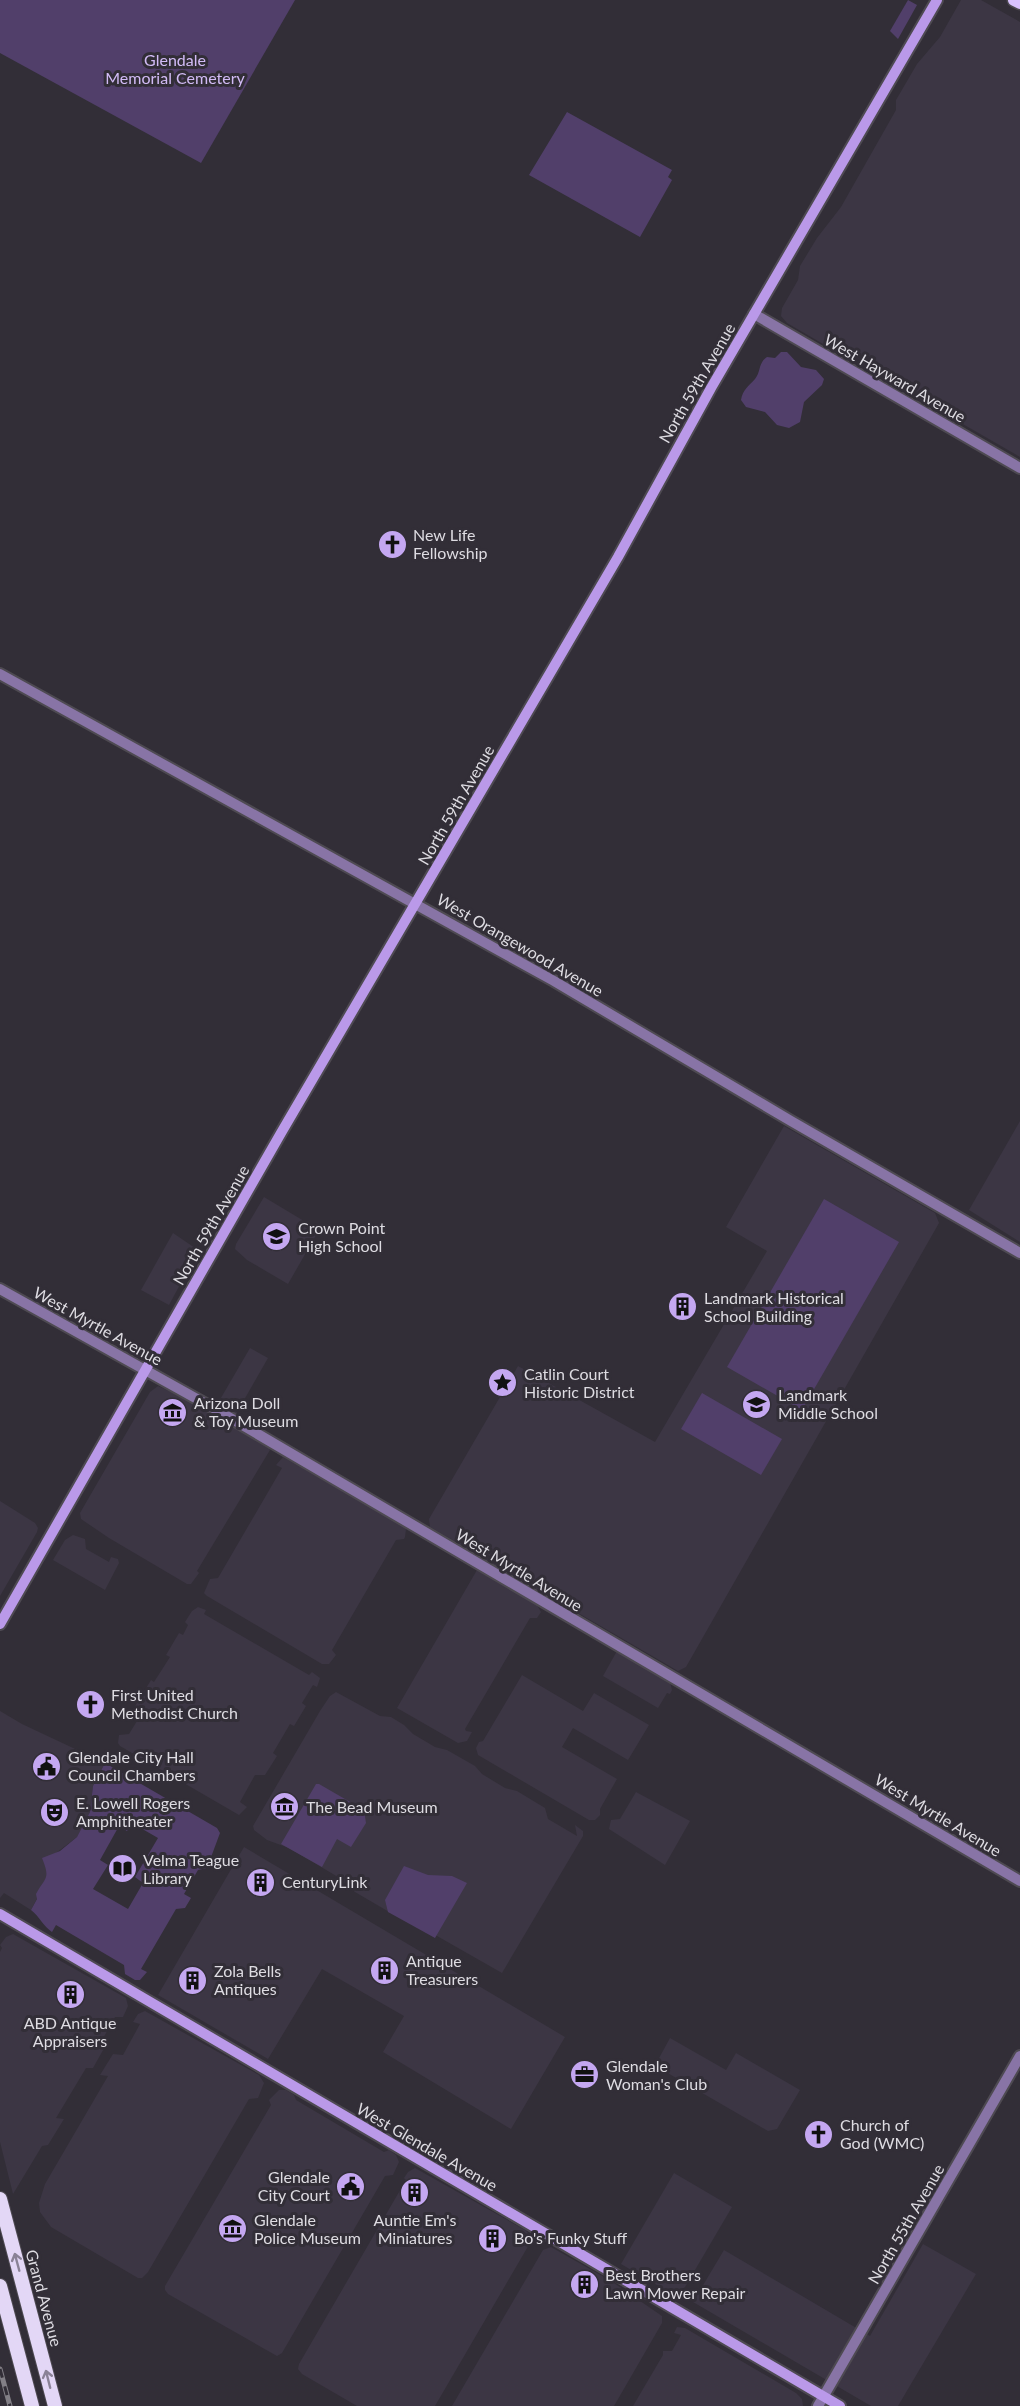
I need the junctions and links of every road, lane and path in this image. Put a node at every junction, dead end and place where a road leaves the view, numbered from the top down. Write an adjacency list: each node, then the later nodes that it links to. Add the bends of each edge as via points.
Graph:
1 (937, 0): 4 (main road, North 59th Avenue)
2 (1014, 0): 3 (main road)
3 (1020, 3)
4 (754, 314): 5 (street, West Hayward Avenue); 7 (main road, North 59th Avenue)
5 (1020, 468)
6 (0, 674): 7 (street, West Orangewood Avenue)
7 (416, 903): 8 (street, West Orangewood Avenue); 10 (main road, North 59th Avenue)
8 (1020, 1253)
9 (0, 1289): 10 (street, West Myrtle Avenue)
10 (145, 1370): 11 (main road, North 59th Avenue); 12 (street, West Myrtle Avenue)
11 (0, 1624)
12 (1020, 1881)
13 (0, 1914): 17 (main road, West Glendale Avenue)
14 (1020, 2056): 17 (street, North 55th Avenue)
15 (0, 2199): 19 (highway, Grand Avenue, one-way to 15)
16 (0, 2286): 18 (highway)
17 (820, 2401): 20 (main road, West Glendale Avenue)
18 (32, 2406)
19 (55, 2406)
20 (840, 2406)

